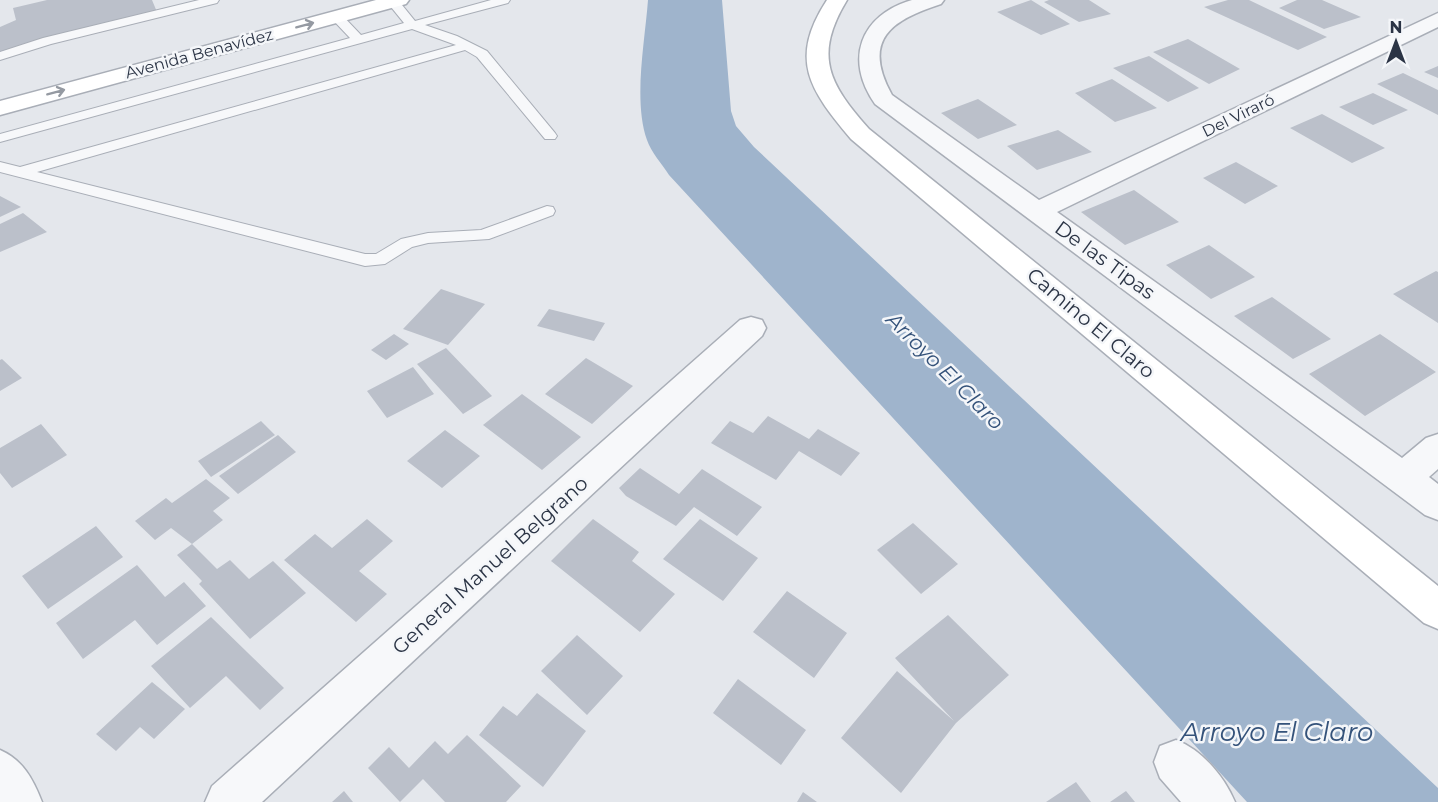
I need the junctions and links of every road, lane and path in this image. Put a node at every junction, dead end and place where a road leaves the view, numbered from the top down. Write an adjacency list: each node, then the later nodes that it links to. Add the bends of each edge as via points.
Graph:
1 (213, 0): 11 (lane)
2 (504, 0): 8 (lane)
3 (837, 0): 24 (street, Camino El Claro, via 818,37 818,64 834,104 860,134)
4 (934, 0): 19 (street, De las Tipas, via 900,11 886,20 870,41 868,55 875,87 898,112)
5 (396, 1): 6 (street, Avenida Benavídez); 8 (lane)
6 (339, 7): 9 (lane); 12 (street, Avenida Benavídez); 13 (street, Avenida Benavídez, one-way to 6)
7 (1438, 19): 19 (street, Del Viraró)
8 (412, 25): 9 (lane); 10 (lane)
9 (358, 39): 15 (lane)
10 (467, 46): 14 (lane, via 482,54); 17 (lane)
11 (0, 56)
12 (0, 88)
13 (0, 108)
14 (550, 136)
15 (0, 138)
16 (0, 167): 17 (lane)
17 (18, 172): 18 (lane, via 365,260 379,260 407,243 428,238 483,235)
18 (547, 211)
19 (1038, 211): 22 (street, De las Tipas)
20 (751, 328): 28 (street, General Manuel Belgrano)
21 (1438, 448): 22 (street)
22 (1403, 478): 23 (street, De las Tipas)
23 (1438, 504)
24 (1438, 610)
25 (1176, 762): 29 (street)
26 (0, 773): 27 (street)
27 (19, 802)
28 (228, 802)
29 (1212, 802)

